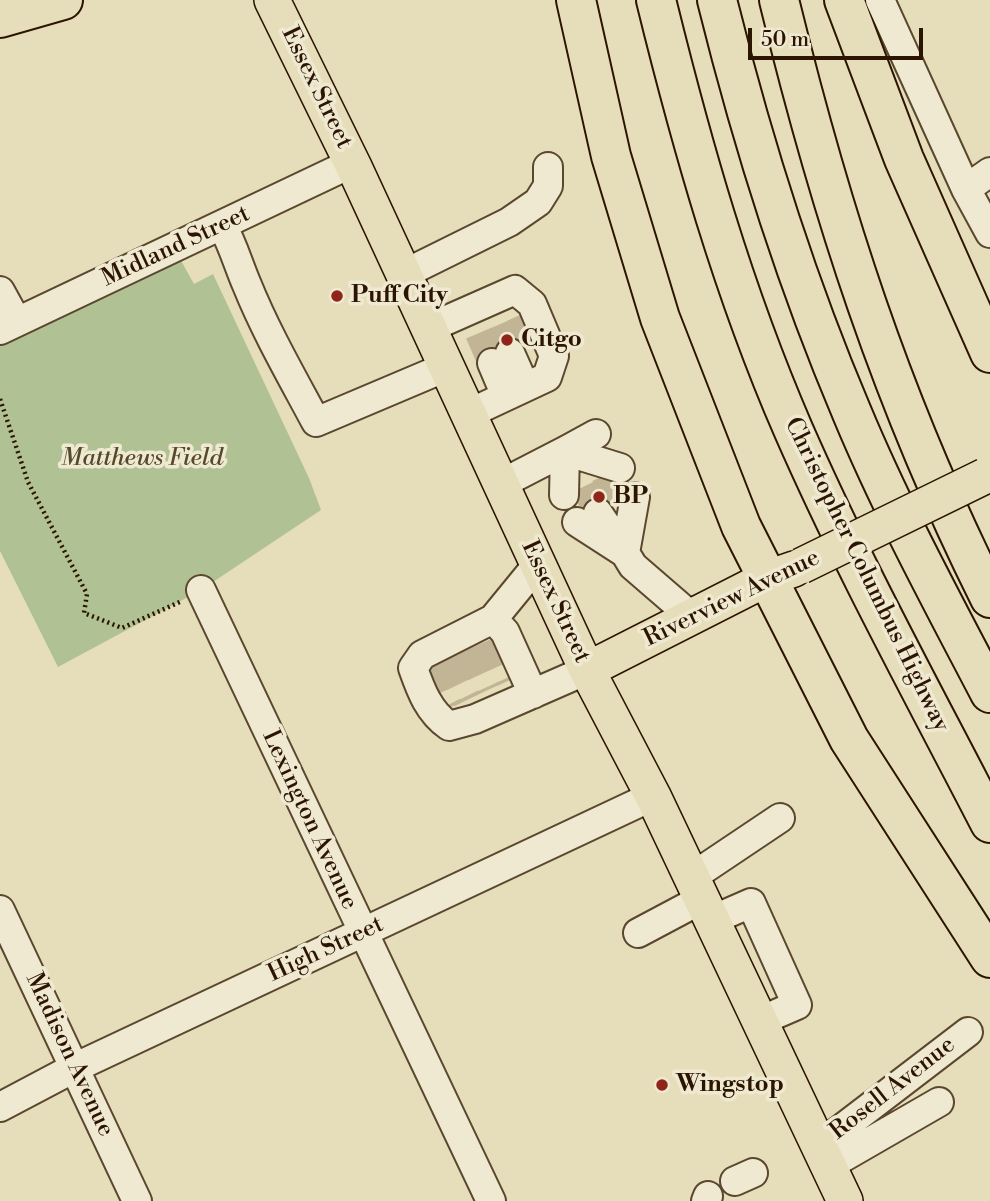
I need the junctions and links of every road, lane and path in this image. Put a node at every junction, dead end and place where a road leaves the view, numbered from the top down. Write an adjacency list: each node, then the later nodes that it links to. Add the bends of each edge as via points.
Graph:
1 (63, 0): 9 (highway)
2 (272, 0): 10 (main road, Essex Street)
3 (576, 0): 31 (highway, via 611,156 660,318 741,526)
4 (656, 0): 41 (highway, Christopher Columbus Highway, via 720,230 792,428 867,587)
5 (717, 0): 37 (highway, via 764,176 821,337 889,493)
6 (779, 0): 33 (highway, via 820,161 871,322 934,481)
7 (844, 0): 20 (highway, via 904,159)
8 (880, 0): 13 (street)
9 (0, 18)
10 (352, 163): 14 (street, Midland Street); 16 (main road, Essex Street)
11 (548, 167): 16 (street, via 548,186 538,202 509,222)
12 (990, 172): 13 (street)
13 (966, 189): 15 (street)
14 (222, 225): 18 (street, Midland Street); 21 (street, via 237,252 246,284 316,422)
15 (990, 233)
16 (404, 275): 19 (main road, Essex Street)
17 (0, 291): 18 (street)
18 (8, 326)
19 (429, 328): 21 (main road, Essex Street); 22 (street, via 494,313 515,290 532,304 554,356)
20 (990, 353)
21 (446, 367): 24 (main road, Essex Street)
22 (526, 387): 22 (street, via 512,353); 24 (street)
23 (0, 399): 32 (path, via 28,482 87,594 84,613 122,628)
24 (468, 414): 28 (main road, Essex Street)
25 (596, 434): 26 (street)
26 (565, 451): 26 (street, via 593,481); 28 (street)
27 (988, 475): 31 (main road, Riverview Avenue, bridge)
28 (500, 484): 30 (main road, Essex Street)
29 (625, 553): 29 (street, via 608,509); 34 (street, via 633,566)
30 (538, 564): 35 (street); 36 (main road, Essex Street)
31 (785, 572): 34 (main road, Riverview Avenue); 46 (highway, via 849,739)
32 (201, 590): 44 (street, Lexington Avenue)
33 (990, 598)
34 (692, 617): 36 (main road, Riverview Avenue)
35 (459, 644): 38 (street, via 505,632); 38 (street, via 413,668 435,716 449,726)
36 (587, 670): 38 (street); 39 (main road, Essex Street)
37 (990, 693)
38 (488, 703)
39 (653, 796): 42 (main road, Essex Street); 44 (street, High Street)
40 (780, 818): 42 (street)
41 (990, 823)
42 (702, 899): 45 (street); 51 (main road, Essex Street)
43 (0, 910): 48 (street, Madison Avenue)
44 (363, 933): 48 (street, High Street); 53 (street, Lexington Avenue)
45 (638, 933)
46 (990, 958)
47 (968, 1032): 51 (street, Rosell Avenue)
48 (74, 1068): 50 (street, High Street); 52 (street, Madison Avenue)
49 (939, 1102): 51 (street)
50 (0, 1107)
51 (824, 1156): 54 (main road, Essex Street)
52 (137, 1201)
53 (491, 1201)
54 (845, 1201)

